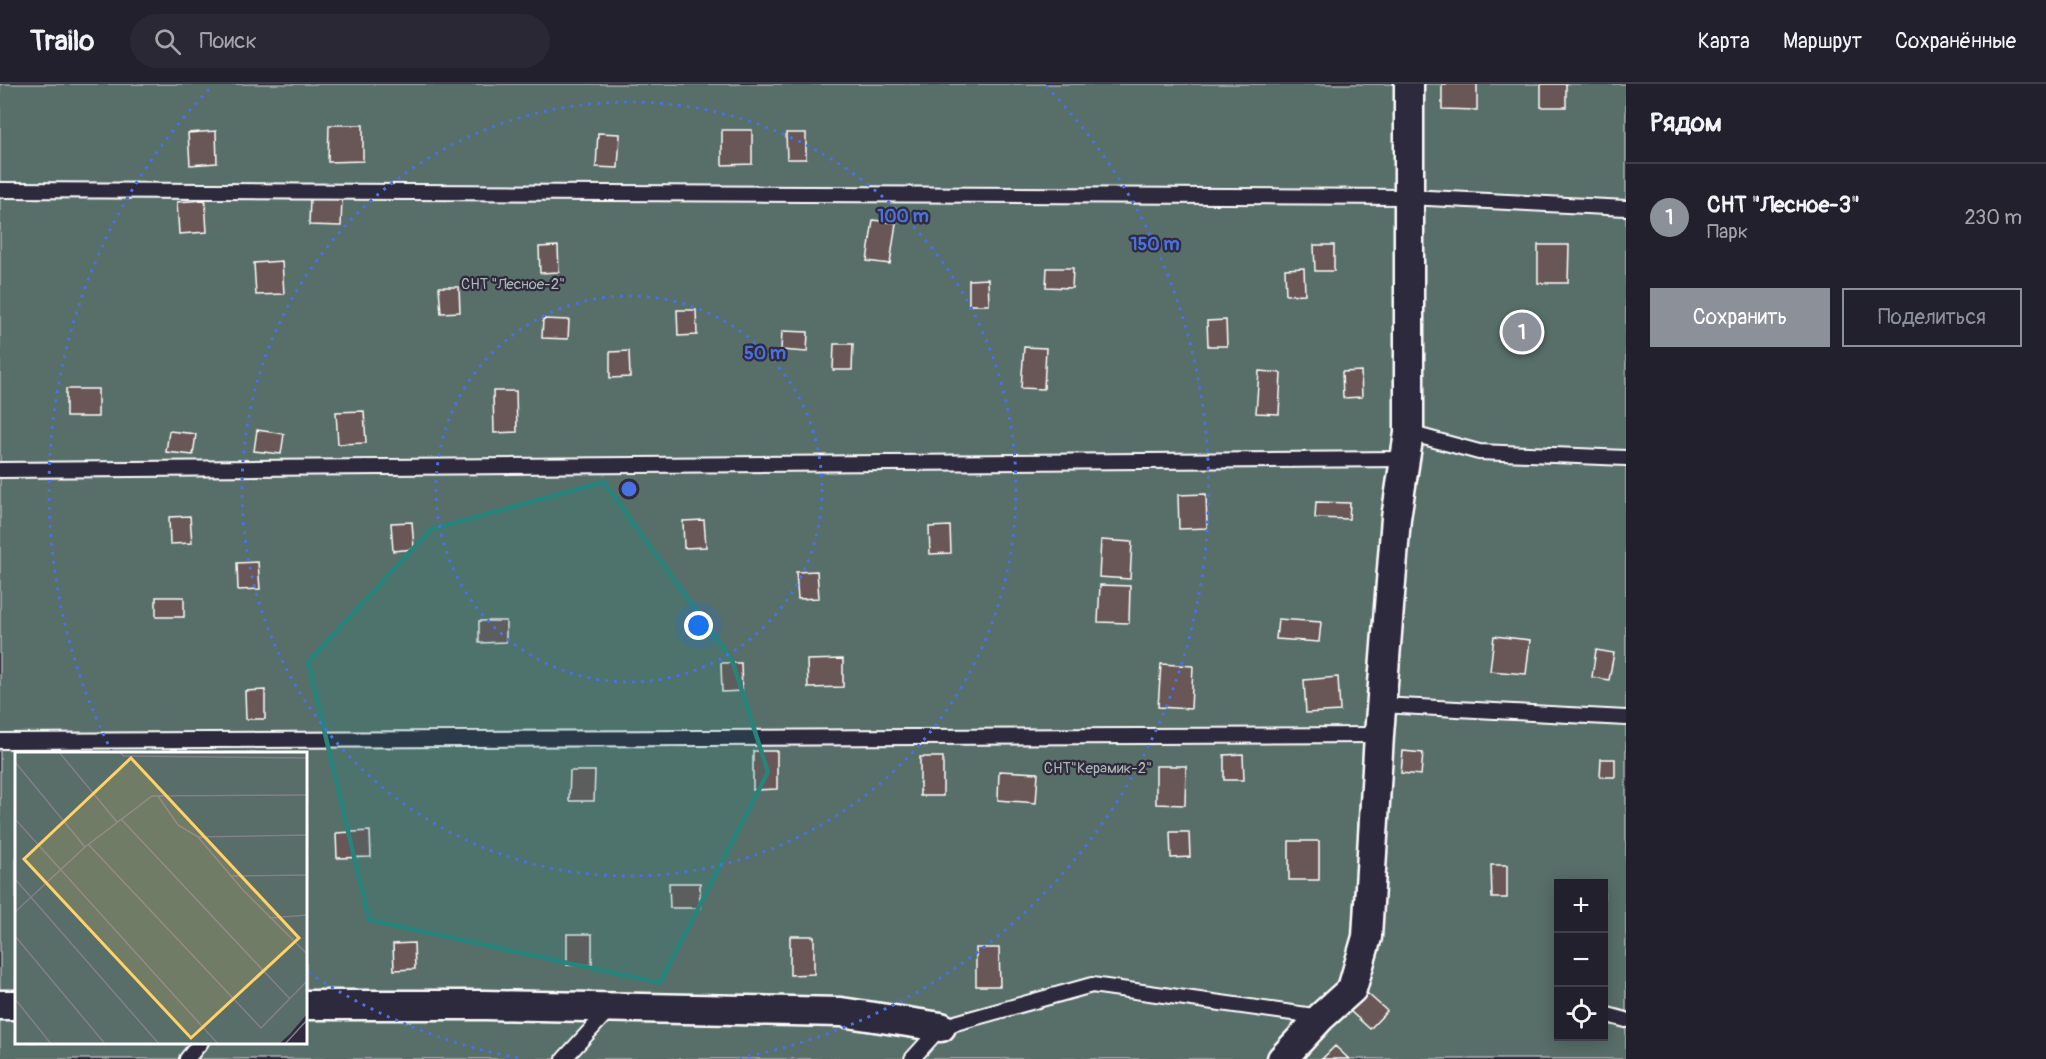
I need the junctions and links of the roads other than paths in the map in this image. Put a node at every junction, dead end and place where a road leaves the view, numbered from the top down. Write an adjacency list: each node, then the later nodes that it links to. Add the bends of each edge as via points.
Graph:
1 (1409, 84): 3 (street)
2 (0, 190): 3 (lane)
3 (1408, 197): 4 (lane); 5 (street)
4 (1626, 208)
5 (1407, 446): 6 (lane); 7 (lane); 8 (street, via 1396,518)
6 (1626, 458)
7 (0, 470)
8 (1382, 705): 9 (lane); 10 (street)
9 (1626, 718)
10 (1378, 735): 11 (lane); 15 (street, via 1367,937 1352,989)
11 (0, 741)
12 (308, 1005): 13 (street)
13 (611, 1007): 17 (street, via 841,1012); 20 (lane)
14 (1608, 1015): 16 (lane)
15 (1321, 1017): 17 (lane, via 1092,985); 22 (street)
16 (1626, 1020)
17 (941, 1027): 21 (lane)
18 (199, 1044): 19 (lane)
19 (187, 1059)
20 (564, 1059)
21 (912, 1059)
22 (1282, 1059)

